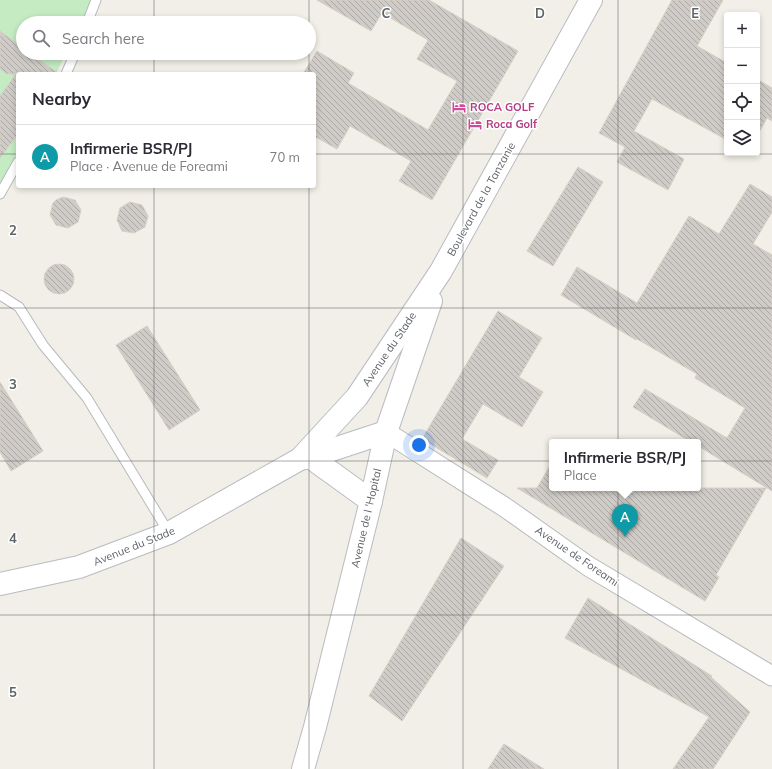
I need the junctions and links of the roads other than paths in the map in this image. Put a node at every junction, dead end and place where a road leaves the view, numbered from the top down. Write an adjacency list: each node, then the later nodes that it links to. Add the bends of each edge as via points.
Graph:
1 (96, 0): 3 (lane)
2 (591, 0): 8 (street, Boulevard de la Tanzanie)
3 (90, 16)
4 (72, 60): 5 (lane)
5 (67, 72)
6 (16, 166): 7 (lane)
7 (0, 194)
8 (441, 271): 10 (street, Avenue de l 'Hopital); 11 (street, Avenue du Stade, via 357,397)
9 (0, 295): 13 (lane, via 19,307 43,346 87,398)
10 (386, 432): 11 (street, Avenue du Stade); 12 (street, Avenue de l 'Hopital); 15 (street, Avenue de Foreami, via 506,508 588,566)
11 (305, 458): 12 (street); 13 (street, Avenue du Stade)
12 (371, 501): 16 (street, Avenue de l 'Hopital)
13 (169, 533): 14 (street, Avenue du Stade, via 79,567)
14 (0, 584)
15 (772, 676)
16 (303, 769)

